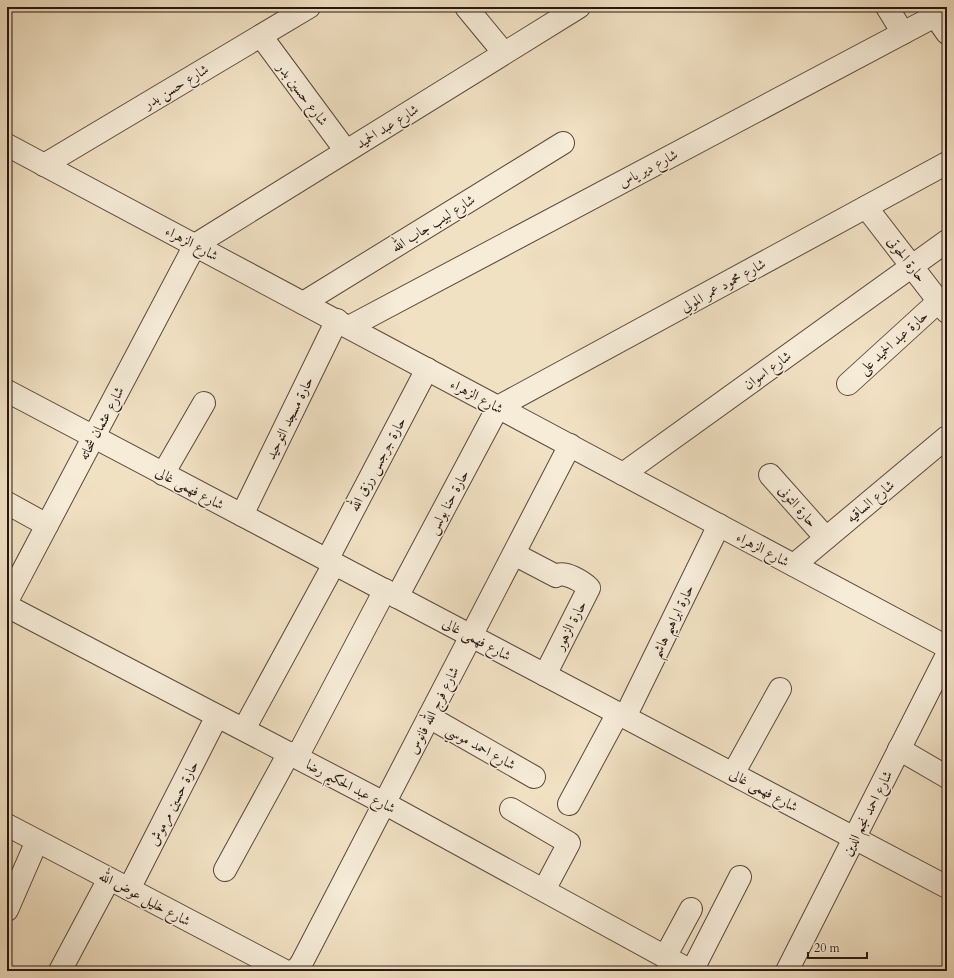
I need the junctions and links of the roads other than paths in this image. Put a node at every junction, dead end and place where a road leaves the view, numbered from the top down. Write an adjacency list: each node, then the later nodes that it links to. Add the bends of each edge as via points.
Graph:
1 (309, 7): 7 (street, شارع حسن بدر)
2 (466, 7): 8 (street)
3 (887, 7): 6 (street)
4 (572, 9): 8 (street, شارع عبد الحميد)
5 (943, 19): 6 (street, شارع دير ياس)
6 (903, 33): 20 (street, شارع دير ياس)
7 (261, 36): 11 (street, شارع حسين بدر); 13 (street, شارع حسن بدر)
8 (504, 53): 11 (street, شارع عبد الحميد)
9 (563, 143): 18 (street, شارع لبيب جاب الله)
10 (7, 145): 13 (street, شارع الزهراء)
11 (346, 151): 16 (street, شارع عبد الحميد)
12 (947, 163): 14 (street, شارع محمود عمر المولي)
13 (44, 165): 16 (street, شارع الزهراء)
14 (866, 208): 17 (street, حارة الحوتى); 25 (street, شارع محمود عمر المولي)
15 (947, 241): 17 (street, شارع اسوان)
16 (196, 245): 18 (street, شارع الزهراء); 26 (street, شارع عثمان شحاته)
17 (912, 266): 19 (street, حارة الحوتى); 30 (street, شارع اسوان)
18 (303, 303): 20 (street, شارع الزهراء)
19 (943, 306): 22 (street, حارة عبد الحميد على)
20 (343, 324): 21 (street, شارع الزهراء); 33 (street, حارة مسجد التوحيد)
21 (427, 369): 25 (street, شارع الزهراء); 38 (street, حارة جرجس رزق الله)
22 (848, 384)
23 (7, 391): 26 (street, شارع فهمى غالى)
24 (204, 403): 29 (street)
25 (498, 407): 28 (street, شارع الزهراء); 40 (street, حارة حنا بولس)
26 (94, 437): 29 (street, شارع فهمى غالى); 34 (street, شارع عثمان شحاته)
27 (947, 437): 36 (street, شارع الساقيه)
28 (570, 446): 30 (street, شارع الزهراء); 37 (street, شارع فرج الله فانوس)
29 (163, 474): 33 (street, شارع فهمى غالى)
30 (622, 474): 35 (street, شارع الزهراء)
31 (770, 475): 36 (street, حارة التونى)
32 (7, 503): 34 (street)
33 (242, 515): 38 (street, شارع فهمى غالى)
34 (48, 525): 41 (street, شارع عثمان شحاته)
35 (719, 525): 39 (street, شارع الزهراء); 48 (street, حارة ابراهيم هاشم)
36 (826, 538): 39 (street, شارع الساقيه)
37 (514, 554): 43 (street, شارع فرج الله فانوس); 46 (street, حارة الزهور, via 556,576 565,574 589,588)
38 (331, 562): 40 (street, شارع فهمى غالى); 51 (street, حارة جرجس رزق الله)
39 (794, 566): 44 (street, شارع الزهراء)
40 (391, 594): 43 (street, شارع فهمى غالى); 53 (street, حارة حنا بولس)
41 (7, 601)
42 (7, 606): 49 (street, شارع عبد الحكيم رضا)
43 (471, 636): 46 (street, شارع فهمى غالى); 50 (street, شارع فرج الله فانوس)
44 (947, 647)
45 (947, 655): 52 (street, شارع احمد نجم الدين)
46 (545, 675): 48 (street, شارع فهمى غالى)
47 (780, 689): 54 (street)
48 (621, 715): 54 (street, شارع فهمى غالى); 58 (street, حارة ابراهيم هاشم)
49 (217, 716): 51 (street, شارع عبد الحكيم رضا); 67 (street, حارة حسين مرموش)
50 (429, 717): 55 (street, شارع احمد موسي); 57 (street, شارع فرج الله فانوس)
51 (244, 729): 53 (street, شارع عبد الحكيم رضا)
52 (899, 750): 56 (street); 61 (street, شارع احمد نجم الدين)
53 (293, 755): 57 (street, شارع عبد الحكيم رضا); 63 (street, حارة حنا بولس)
54 (733, 774): 61 (street, شارع فهمى غالى)
55 (534, 777)
56 (947, 777)
57 (384, 803): 68 (street, شارع عبد الحكيم رضا); 73 (street, شارع فرج الله فانوس, via 301,964 296,970)
58 (569, 804)
59 (511, 809): 68 (street, via 569,843)
60 (7, 825): 62 (street, شارع خليل عوض الله)
61 (854, 838): 66 (street, شارع فهمى غالى); 75 (street, شارع احمد نجم الدين)
62 (37, 841): 65 (street, شارع خليل عوض الله); 70 (street)
63 (225, 870)
64 (740, 878): 74 (street)
65 (109, 879): 67 (street, شارع خليل عوض الله); 72 (street)
66 (947, 887)
67 (129, 889): 73 (street, شارع خليل عوض الله)
68 (544, 890): 71 (street, شارع عبد الحكيم رضا)
69 (691, 909): 71 (street)
70 (7, 910)
71 (665, 956): 74 (street, شارع عبد الحكيم رضا)
72 (60, 971)
73 (287, 971)
74 (692, 971)
75 (787, 971)

